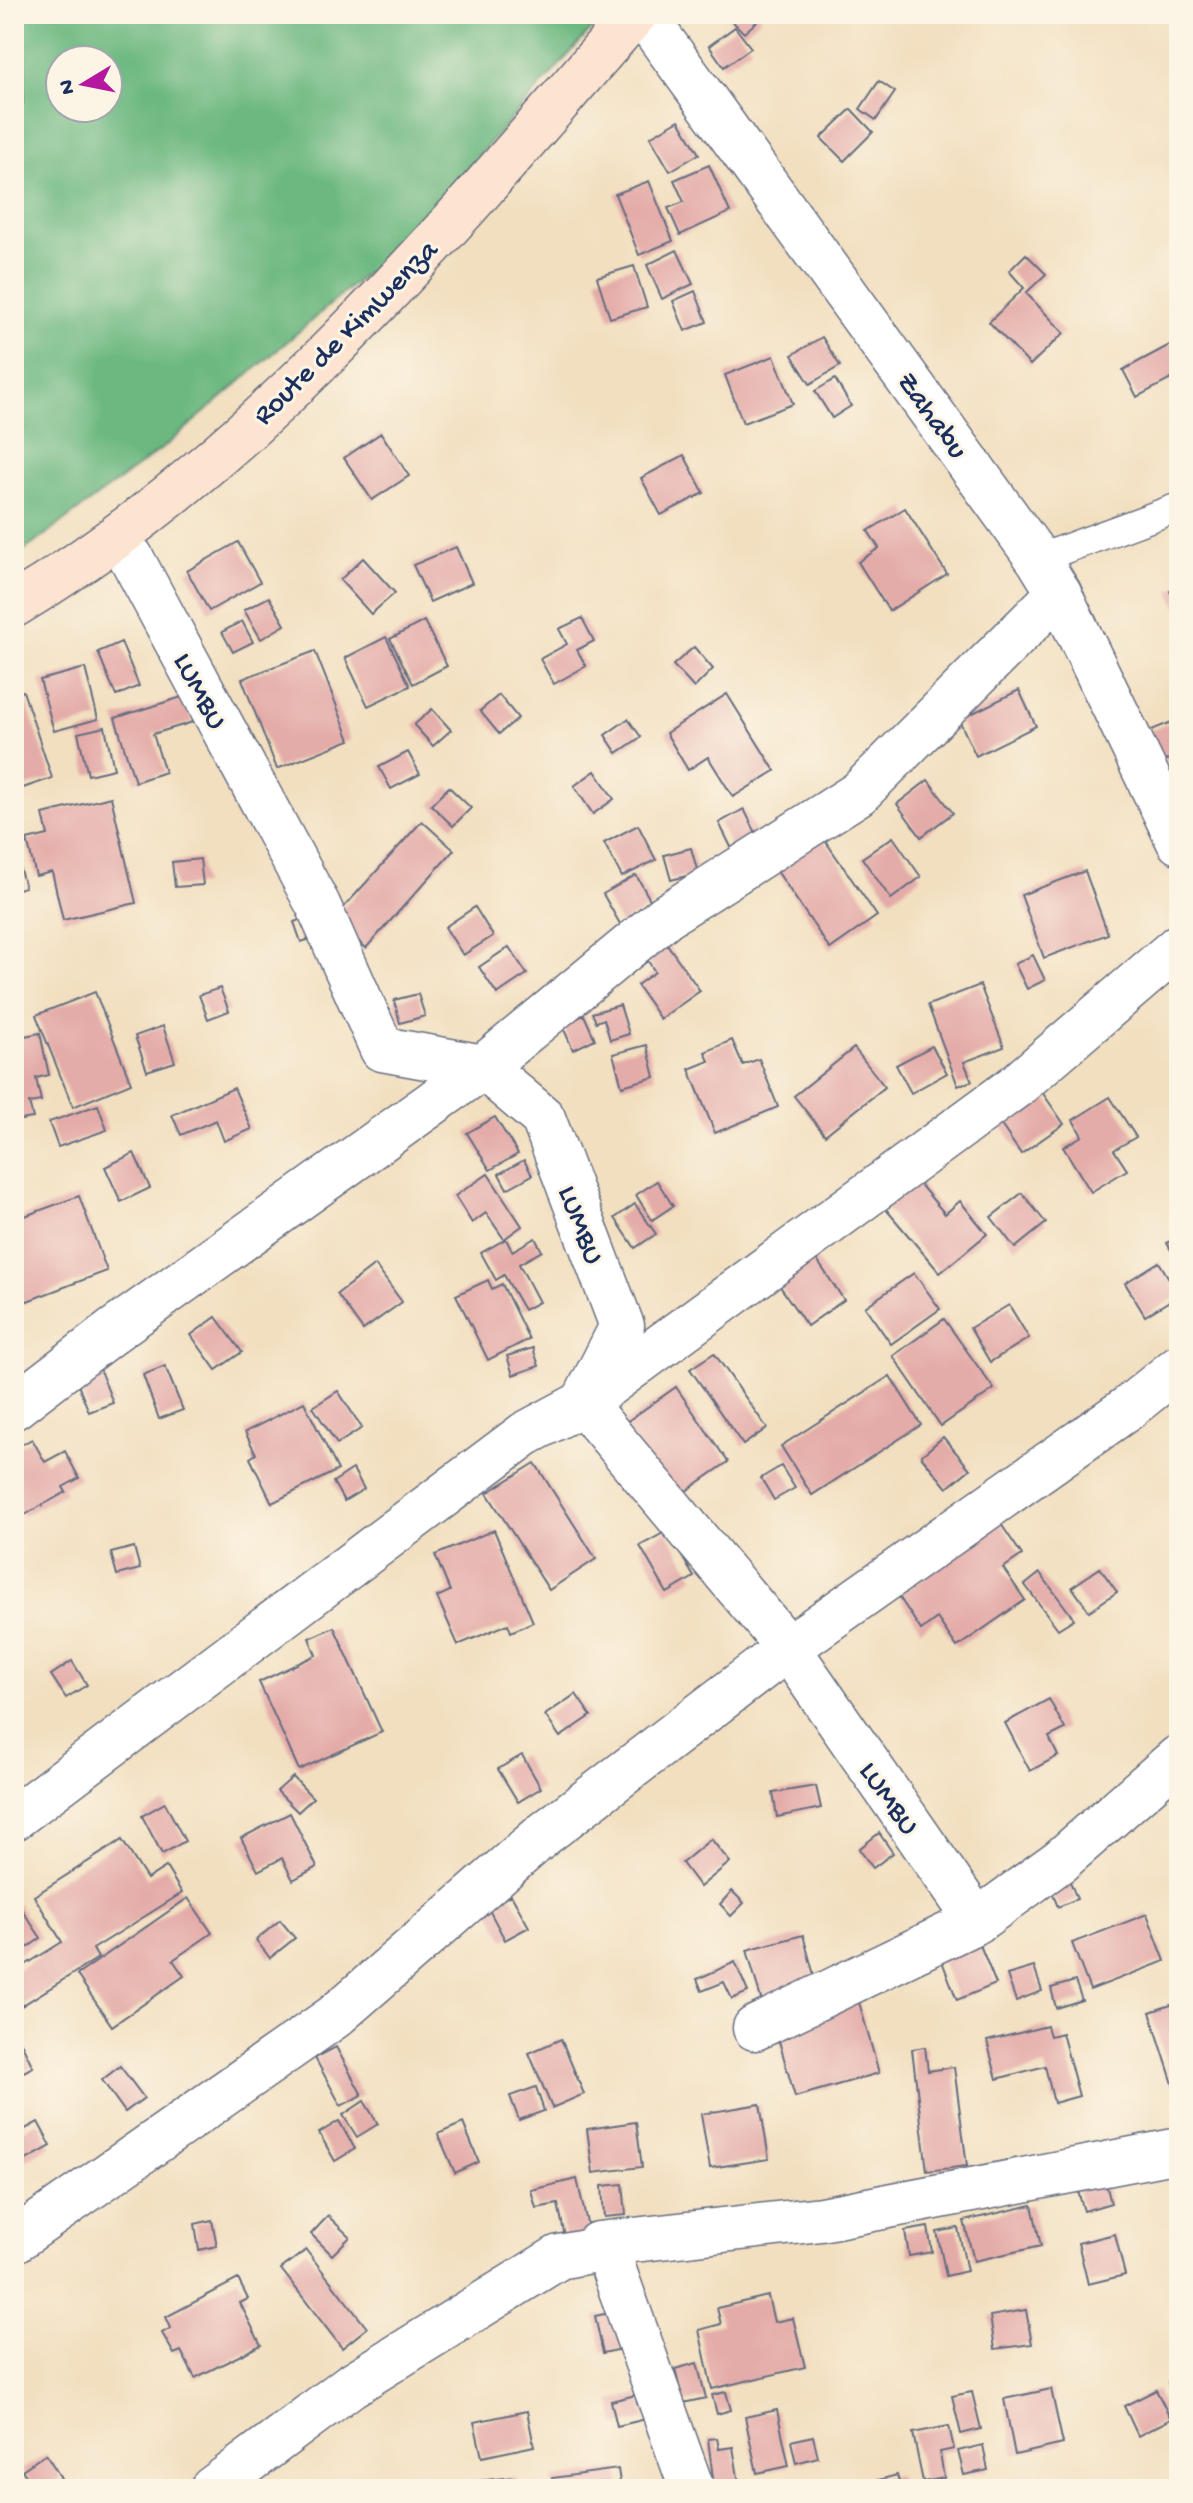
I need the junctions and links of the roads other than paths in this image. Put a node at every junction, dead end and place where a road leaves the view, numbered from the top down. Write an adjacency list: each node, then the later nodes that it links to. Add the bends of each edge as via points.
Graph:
1 (635, 14): 6 (street, Route de Kimwenza, via 426,252 310,369 183,487)
2 (643, 14): 5 (street, Zahabu)
3 (1179, 507): 5 (lane)
4 (131, 557): 9 (street, LUMBU, via 318,905 382,1049)
5 (1049, 576): 7 (street, Zahabu); 9 (street, via 859,793 666,916)
6 (14, 605)
7 (1179, 842)
8 (1179, 946): 11 (street, via 1016,1086)
9 (483, 1067): 11 (street, LUMBU, via 543,1118 622,1326); 12 (street)
10 (1179, 1367): 13 (street)
11 (583, 1403): 13 (street, LUMBU); 15 (street, via 513,1443)
12 (14, 1407)
13 (788, 1648): 16 (street, LUMBU); 19 (street, via 537,1840 334,2017)
14 (1179, 1757): 16 (street, via 1060,1861)
15 (14, 1818)
16 (977, 1921): 17 (street)
17 (755, 2028)
18 (1179, 2150): 20 (street, via 821,2219 598,2244)
19 (14, 2241)
20 (606, 2248): 21 (street, via 545,2265 350,2386); 22 (street)
21 (212, 2489)
22 (692, 2489)

